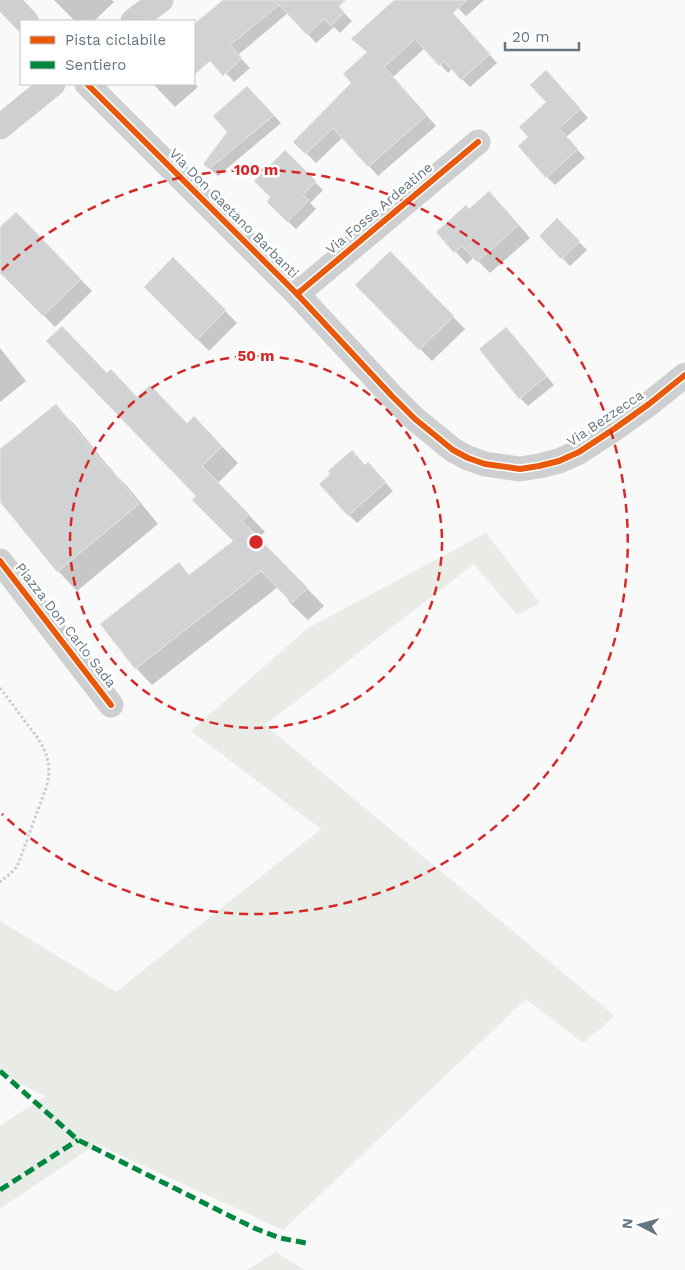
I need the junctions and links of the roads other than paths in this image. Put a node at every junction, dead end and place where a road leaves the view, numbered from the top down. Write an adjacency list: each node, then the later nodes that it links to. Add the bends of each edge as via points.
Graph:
1 (6, 0): 3 (street)
2 (161, 0): 4 (street)
3 (25, 20)
4 (134, 20)
5 (52, 85): 7 (street)
6 (88, 85): 9 (street, Via Don Gaetano Barbanti)
7 (0, 128)
8 (478, 142): 9 (street, Via Fosse Ardeatine)
9 (297, 294): 11 (street, Via Don Gaetano Barbanti, via 415,419 453,450 485,464)
10 (685, 375): 11 (street, Via Bezzecca, via 579,452 539,466)
11 (502, 467)
12 (0, 561): 13 (street, Piazza Don Carlo Sada)
13 (111, 704)

